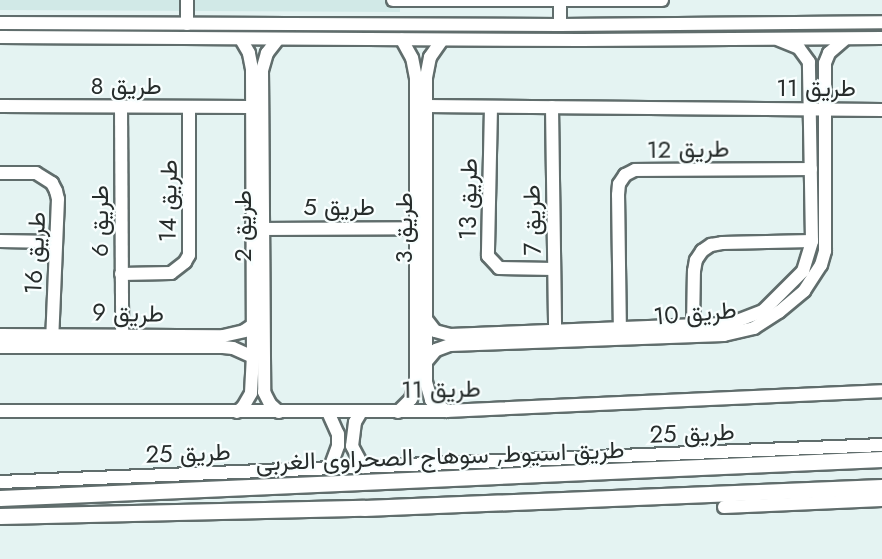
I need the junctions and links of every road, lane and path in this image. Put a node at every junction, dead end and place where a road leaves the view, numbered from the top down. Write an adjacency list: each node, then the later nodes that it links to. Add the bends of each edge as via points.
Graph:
1 (187, 0): 7 (street)
2 (393, 0): 4 (street)
3 (662, 0): 4 (street)
4 (560, 1): 9 (street)
5 (882, 22): 9 (street)
6 (0, 23): 7 (street)
7 (187, 24): 8 (street)
8 (328, 25): 9 (street); 15 (street)
9 (560, 25)
10 (0, 38): 13 (street)
11 (772, 38): 16 (street); 18 (street); 26 (street, طريق 10, via 799,48 805,55 810,71)
12 (882, 38): 16 (street)
13 (241, 39): 14 (street); 23 (street, طريق 2, via 251,61)
14 (278, 39): 15 (street); 31 (street, طريق 2, via 267,53 262,70)
15 (327, 39): 17 (street)
16 (845, 39): 27 (street, طريق 10, via 829,53 825,63)
17 (402, 40): 18 (street); 32 (street, طريق 3, via 412,58 416,78)
18 (442, 40): 20 (street, طريق 3, via 427,67)
19 (0, 106): 21 (street, طريق 8)
20 (426, 106): 24 (street, طريق 11); 32 (street, طريق 3)
21 (121, 107): 22 (street, طريق 8); 38 (street, طريق 6)
22 (189, 107): 23 (street, طريق 8); 38 (street, طريق 14, via 189,255 171,273)
23 (252, 107): 31 (street, طريق 2)
24 (491, 107): 25 (street, طريق 11); 37 (street, طريق 13, via 489,256 499,268)
25 (552, 107): 26 (street, طريق 11); 37 (street, طريق 7)
26 (810, 109): 27 (street, طريق 11); 29 (street, طريق 10)
27 (824, 109): 28 (street, طريق 11); 36 (street, طريق 10)
28 (882, 110)
29 (811, 169): 35 (street, طريق 10); 45 (street, طريق 12, via 635,170 625,175 618,195)
30 (0, 173): 34 (street, طريق 16, via 36,172 52,183 58,199)
31 (259, 228): 32 (street, طريق 5); 40 (street, طريق 2); 55 (street, طريق 2, via 264,392)
32 (420, 228): 39 (street, طريق 3); 58 (street, طريق 3, via 416,382 411,399)
33 (0, 241): 34 (street)
34 (57, 242): 47 (street, طريق 16)
35 (811, 245): 36 (street); 41 (street, via 711,245 696,260); 42 (street, طريق 10, via 803,271 773,303)
36 (825, 250): 42 (street, طريق 10, via 814,279 804,291 766,322)
37 (554, 269): 43 (street, طريق 7)
38 (121, 274): 44 (street, طريق 6)
39 (426, 319): 43 (street, طريق 10, via 435,331 450,335); 50 (street, طريق 3)
40 (253, 325): 44 (street, طريق 9, via 223,336); 49 (street, طريق 2)
41 (693, 326): 42 (street, طريق 10); 45 (street, طريق 10)
42 (741, 327): 45 (street, طريق 10)
43 (555, 331): 45 (street, طريق 10)
44 (122, 334): 47 (street, طريق 9)
45 (620, 334): 50 (street, طريق 10, via 450,345 436,350)
46 (0, 335): 47 (street, طريق 9)
47 (52, 340): 48 (street, طريق 9); 49 (street, طريق 9, via 223,347)
48 (0, 347)
49 (253, 357): 54 (street, طريق 2, via 251,393)
50 (426, 363): 53 (street, طريق 3, via 427,391 431,400)
51 (882, 391): 53 (street, طريق 11)
52 (0, 411): 54 (street, طريق 11)
53 (446, 411): 58 (street, طريق 11)
54 (237, 412): 55 (street, طريق 11)
55 (279, 412): 56 (street, طريق 11)
56 (328, 412): 57 (street, طريق 11); 62 (street, via 338,434)
57 (361, 412): 58 (street, طريق 11); 61 (street, via 352,446)
58 (398, 412)
59 (882, 445): 61 (street, طريق 25)
60 (882, 459): 65 (main road, طريق اسيوط, سوهاج الصحراوى الغربى)
61 (363, 467): 62 (street, طريق 25)
62 (330, 468): 63 (street, طريق 25)
63 (0, 482)
64 (882, 488): 66 (main road, طريق اسيوط, سوهاج الصحراوى الغربى)
65 (0, 498)
66 (724, 500): 67 (street); 68 (main road, طريق اسيوط, سوهاج الصحراوى الغربى)
67 (882, 500)
68 (0, 516)

